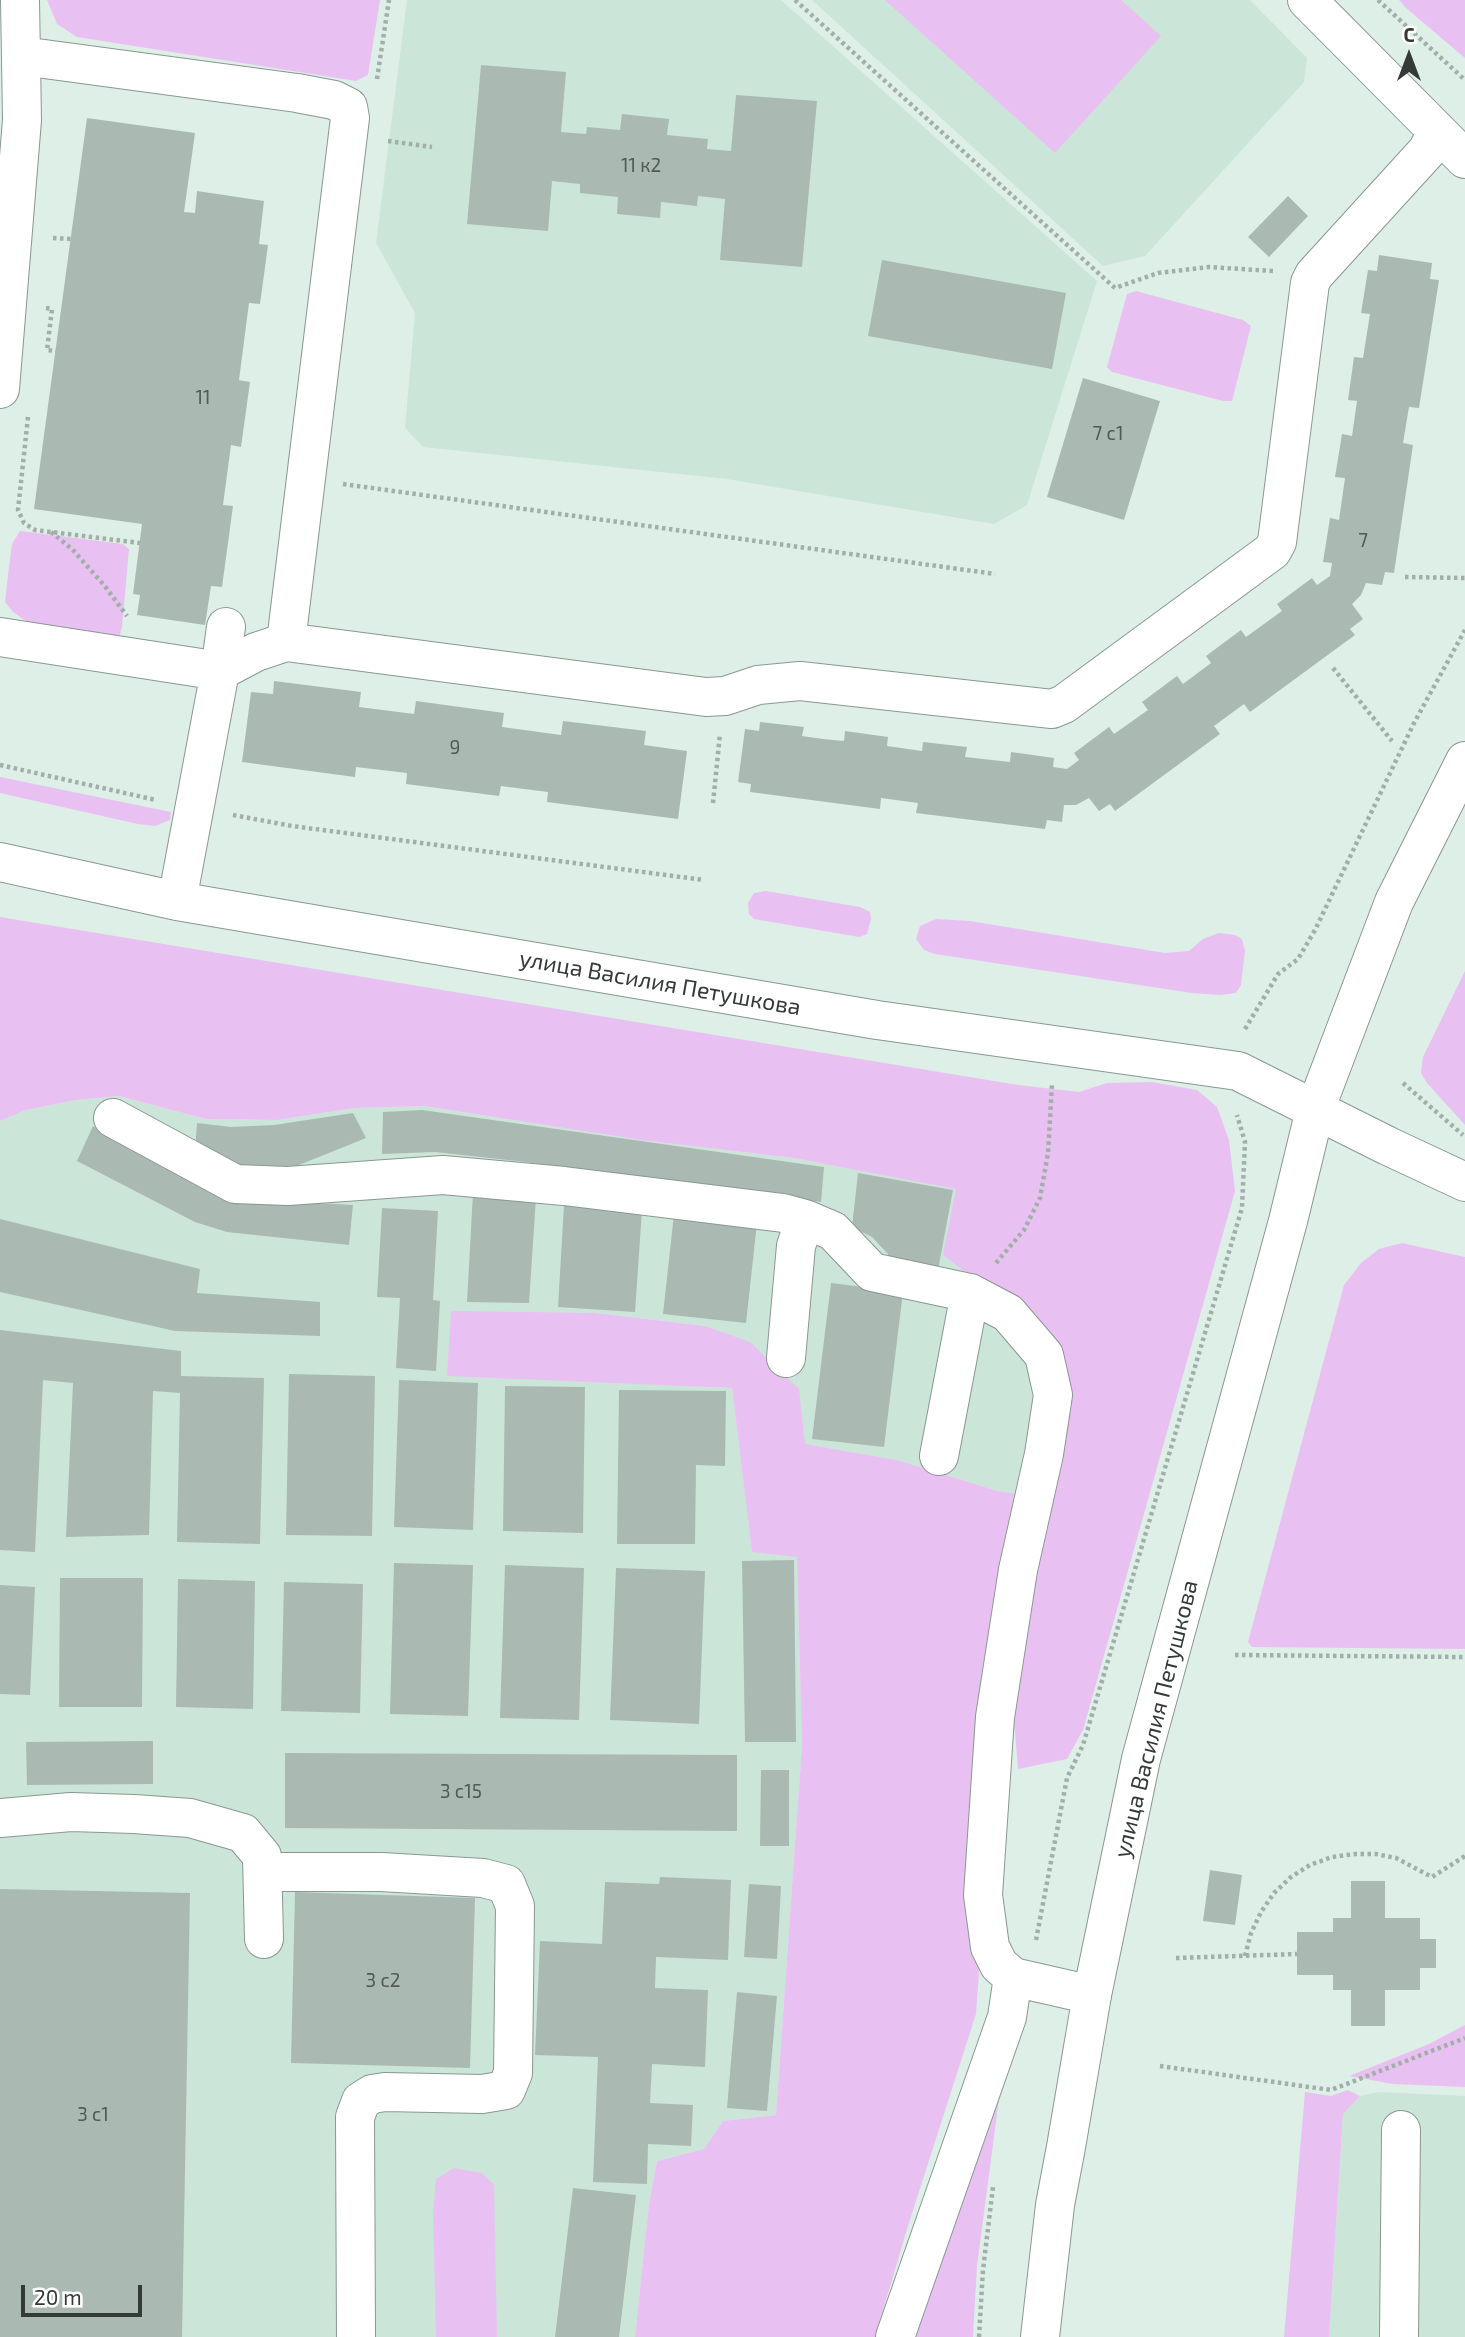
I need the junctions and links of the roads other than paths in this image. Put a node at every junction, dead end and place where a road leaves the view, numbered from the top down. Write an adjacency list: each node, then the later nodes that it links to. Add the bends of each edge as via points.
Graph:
1 (20, 0): 3 (street)
2 (1307, 0): 4 (street)
3 (22, 56): 6 (street, via 22,120); 10 (street, via 297,93 348,107)
4 (1437, 132): 5 (street); 10 (street, via 1427,151 1310,284 1277,542 1272,551 1064,704 1052,709 800,681 706,697)
5 (1465, 159)
6 (9, 171): 7 (street)
7 (0, 389)
8 (226, 627): 11 (street)
9 (0, 637): 11 (street)
10 (286, 642): 11 (street)
11 (220, 671): 14 (street)
12 (1465, 761): 15 (street, улица Василия Петушкова, via 1394,902)
13 (0, 862): 14 (street, улица Василия Петушкова)
14 (177, 901): 15 (street, улица Василия Петушкова, via 877,1020 1238,1071)
15 (1315, 1110): 17 (street); 26 (street, улица Василия Петушкова, via 1141,1759)
16 (113, 1118): 18 (street, via 234,1184 288,1186 443,1175 592,1189)
17 (1465, 1182)
18 (805, 1219): 19 (street, via 833,1231 872,1272); 20 (street, via 796,1246)
19 (962, 1291): 21 (street); 25 (street, via 1008,1313 1044,1355 1053,1395 995,1717 983,1895 990,1947 999,1965)
20 (786, 1358)
21 (939, 1456)
22 (0, 1818): 23 (street, via 71,1812 190,1818 243,1833 262,1856)
23 (263, 1872): 24 (street); 28 (street, via 483,1878 506,1884 515,1906 513,2073 506,2090 482,2094 385,2092 361,2101 355,2118)
24 (264, 1939)
25 (1020, 1979): 26 (street); 29 (street)
26 (1092, 1995): 30 (street, улица Василия Петушкова, via 1055,2206)
27 (1401, 2130): 31 (street)
28 (356, 2337)
29 (895, 2337)
30 (1040, 2337)
31 (1399, 2337)

